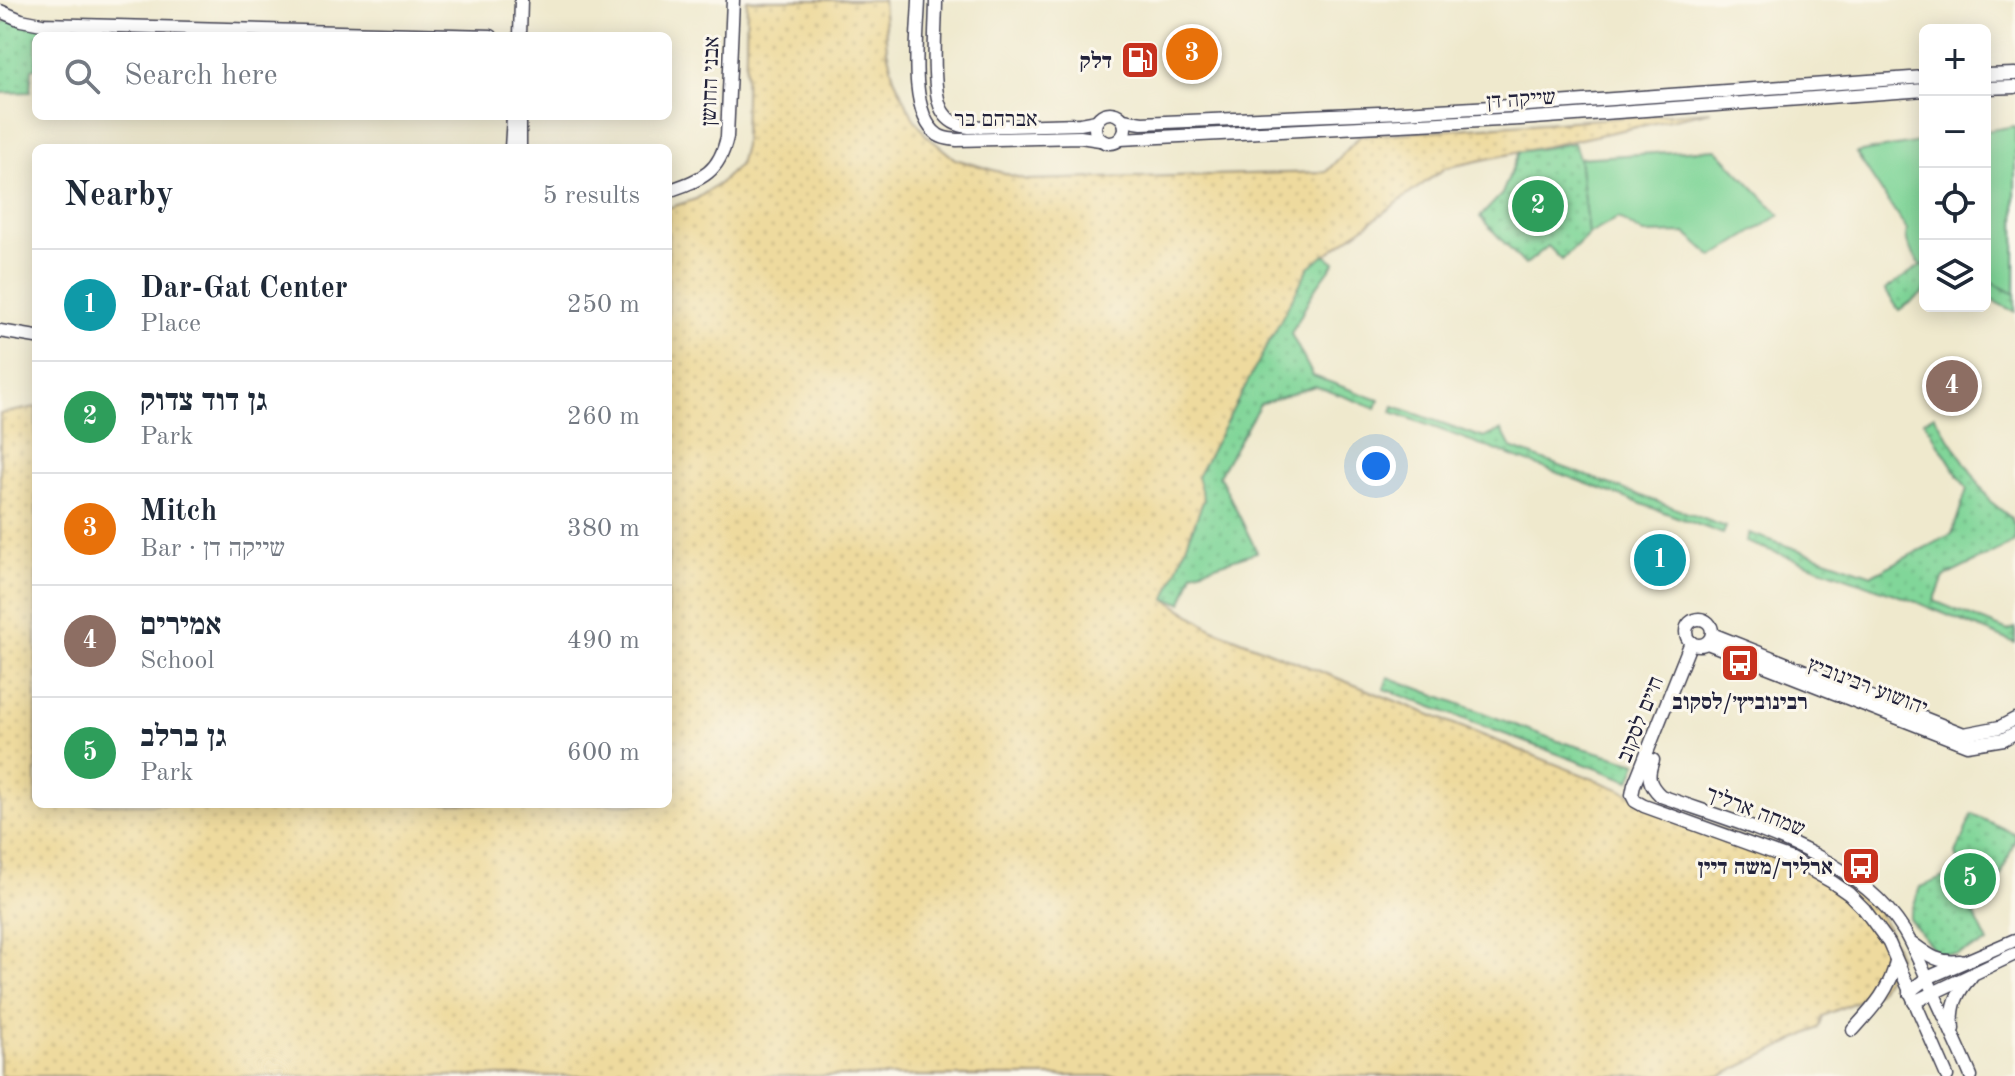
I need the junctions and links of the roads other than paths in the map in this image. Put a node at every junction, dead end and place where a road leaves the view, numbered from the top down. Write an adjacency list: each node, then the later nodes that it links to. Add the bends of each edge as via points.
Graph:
1 (521, 0): 7 (street)
2 (733, 0): 22 (street, אבני החושן, via 724,152 713,170)
3 (919, 0): 19 (street, אברהם בר, via 917,87 925,118 936,134 957,140)
4 (936, 0): 17 (street, אברהם בר, via 936,93 950,121 969,127)
5 (0, 11): 6 (street, via 42,24)
6 (341, 32)
7 (520, 32)
8 (2015, 74): 9 (street)
9 (1991, 75)
10 (1919, 77): 16 (street, שייקה דן, via 1402,112)
11 (2015, 87): 12 (street)
12 (1991, 88)
13 (1919, 90): 18 (street, שייקה דן, via 1505,120)
14 (513, 120): 20 (street)
15 (520, 120): 21 (street)
16 (1123, 120): 17 (street, via 1110,113); 18 (street)
17 (1096, 121): 19 (street)
18 (1120, 139): 19 (street)
19 (1100, 140)
20 (511, 144)
21 (520, 144)
22 (672, 189)
23 (0, 331): 24 (street)
24 (32, 336)
25 (1702, 641): 26 (street, יהושוע רבינוביץ, via 1964,734); 27 (street, יהושוע רבינוביץ, via 1967,745); 28 (street, חיים לסקוב); 29 (street, חיים לסקוב, via 1632,791)
26 (2015, 719)
27 (2015, 733)
28 (1649, 781): 30 (street, שמחה ארליך, via 1661,796 1831,864 1874,896)
29 (1644, 806): 32 (street, שמחה ארליך, via 1812,871 1849,894)
30 (1908, 940): 34 (street, via 1938,960); 35 (street, שמחה ארליך)
31 (2015, 940): 34 (street)
32 (1889, 943): 37 (street, שמחה ארליך); 38 (street, via 1896,961 1891,978 1877,1004)
33 (2015, 954): 34 (street)
34 (1974, 965): 35 (street); 36 (street); 39 (street, via 1954,1003)
35 (1927, 978): 36 (street, שמחה ארליך); 37 (street)
36 (1933, 992): 37 (street); 39 (street, שמחה ארליך)
37 (1912, 997): 40 (street, שמחה ארליך)
38 (1853, 1030)
39 (1954, 1036): 41 (street, שמחה ארליך)
40 (1947, 1076)
41 (1971, 1076)

